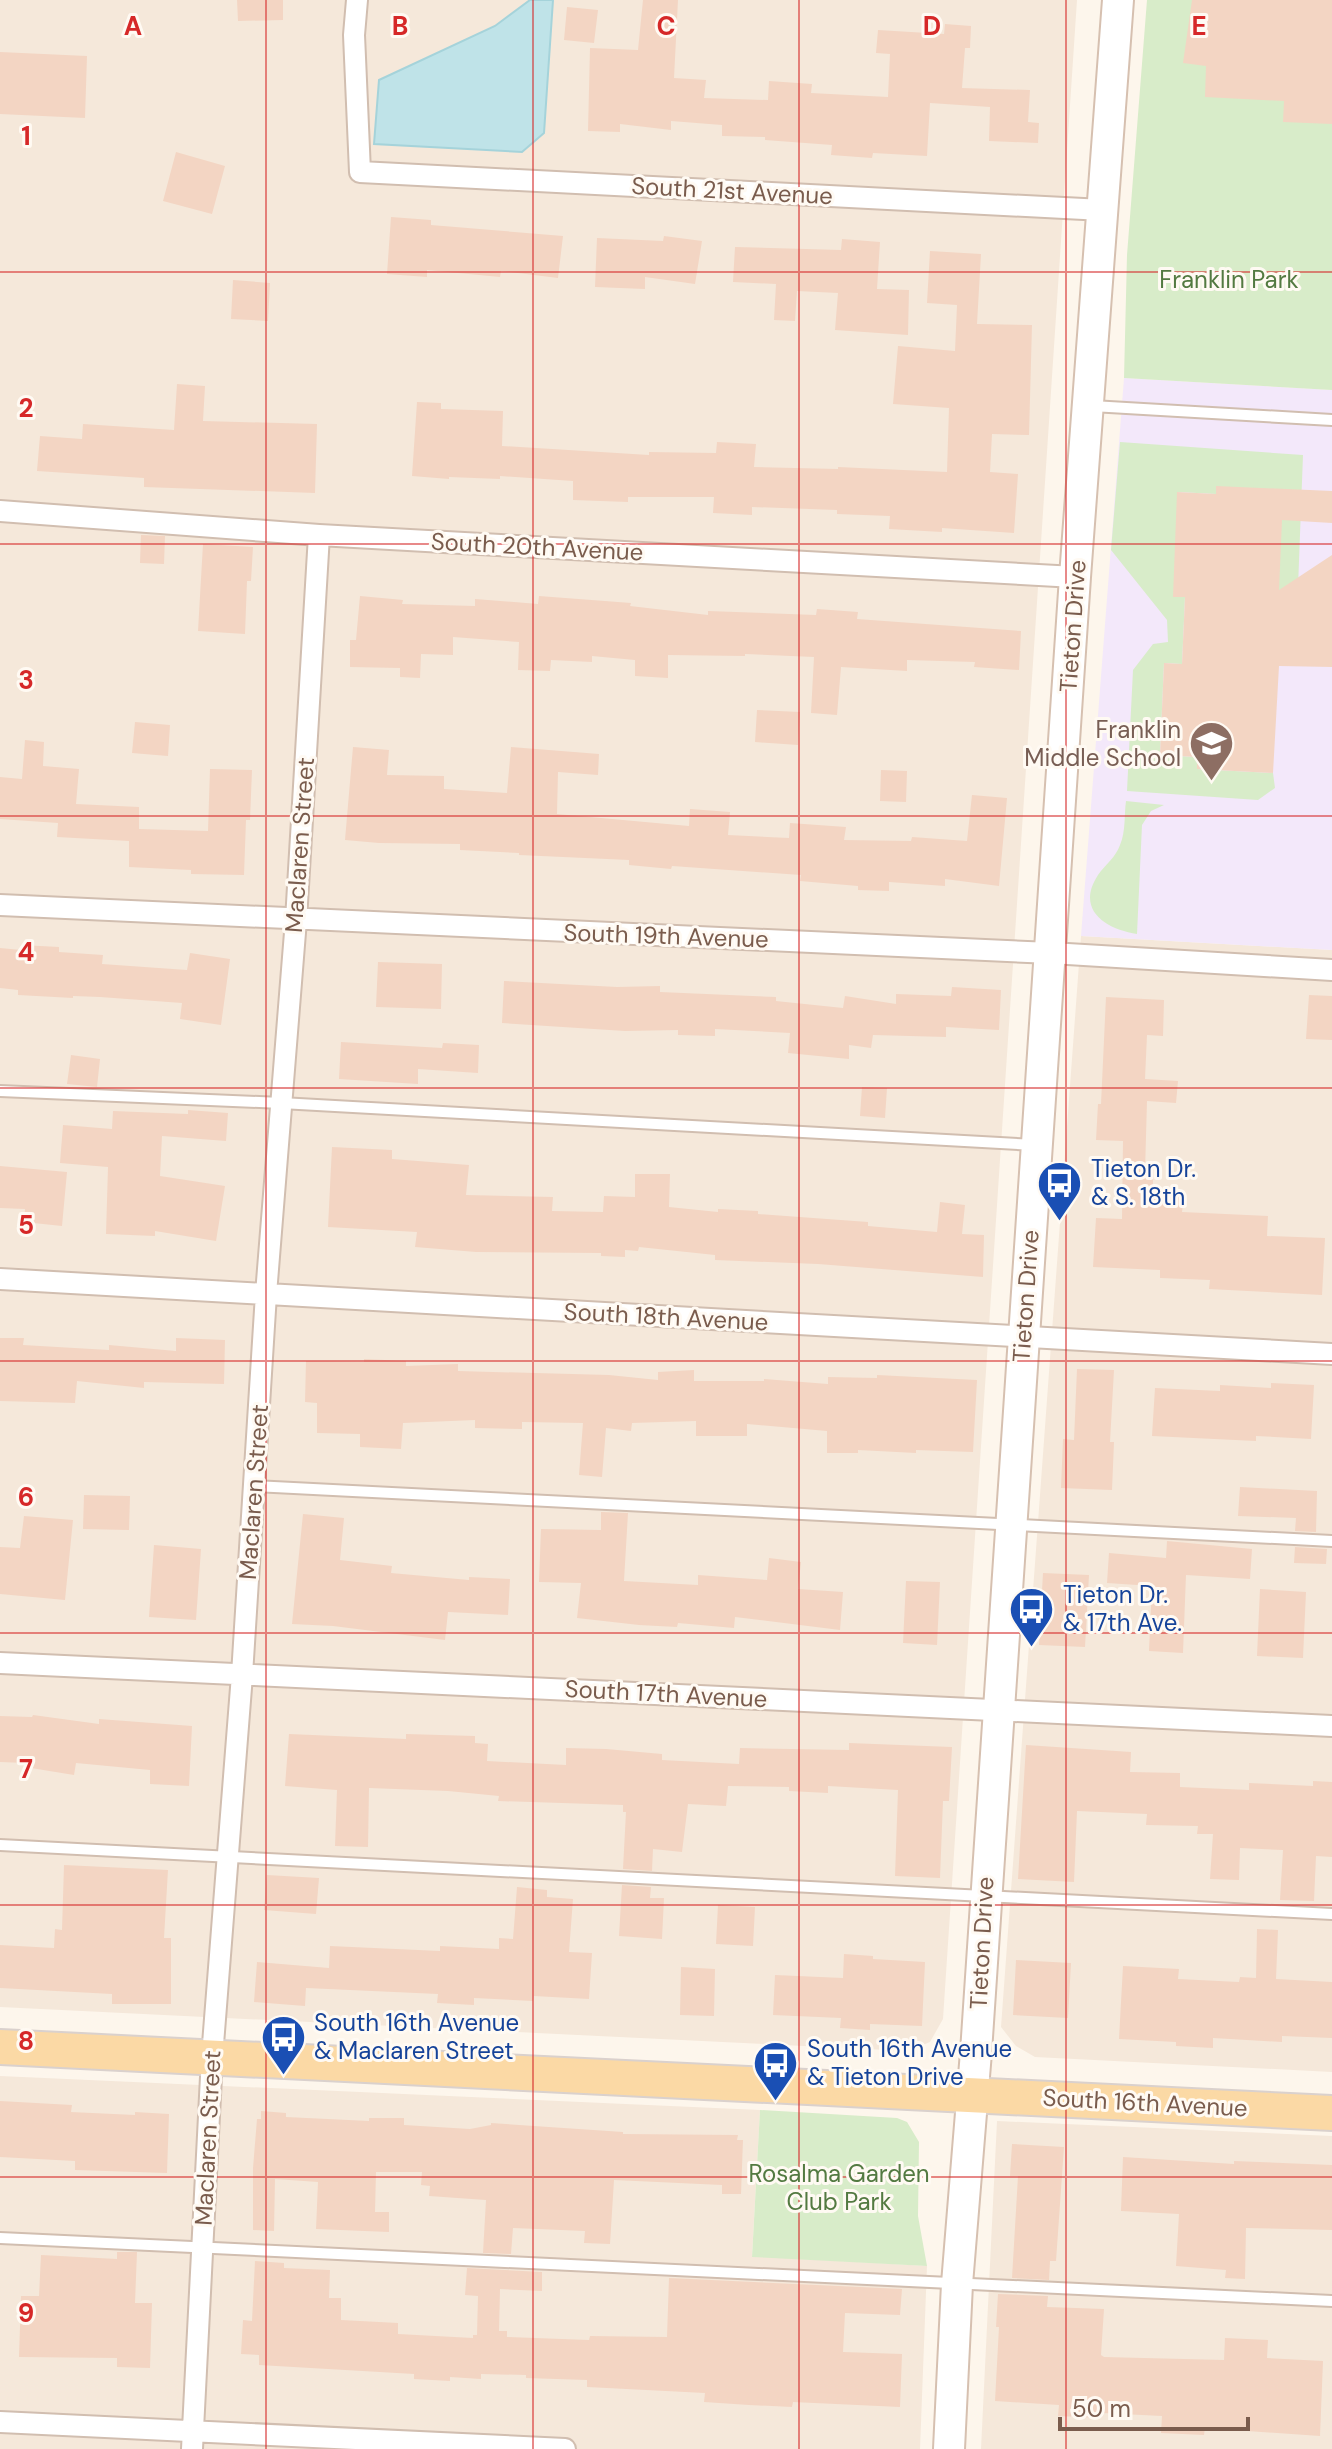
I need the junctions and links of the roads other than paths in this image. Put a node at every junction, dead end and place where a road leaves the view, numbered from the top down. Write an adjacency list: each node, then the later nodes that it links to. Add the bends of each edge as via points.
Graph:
1 (357, 0): 3 (street, South 21st Avenue, via 360,172)
2 (1118, 0): 3 (main road, Tieton Drive)
3 (1103, 210): 4 (main road, Tieton Drive)
4 (1090, 406): 5 (lane); 8 (main road, Tieton Drive)
5 (1332, 420)
6 (0, 511): 7 (street, South 20th Avenue)
7 (319, 535): 8 (street, South 20th Avenue); 10 (street, Maclaren Street)
8 (1075, 577): 11 (main road, Tieton Drive)
9 (0, 905): 10 (street, South 19th Avenue)
10 (296, 920): 11 (street, South 19th Avenue); 14 (street, Maclaren Street)
11 (1051, 953): 12 (street, South 19th Avenue); 15 (main road, Tieton Drive)
12 (1332, 970)
13 (0, 1091): 14 (lane)
14 (281, 1103): 15 (lane); 17 (street, Maclaren Street)
15 (1037, 1145): 18 (main road, Tieton Drive)
16 (0, 1279): 17 (street, South 18th Avenue)
17 (266, 1294): 18 (street, South 18th Avenue); 20 (street, Maclaren Street)
18 (1023, 1338): 19 (street, South 18th Avenue); 21 (main road, Tieton Drive)
19 (1332, 1354)
20 (254, 1486): 21 (lane); 24 (street, Maclaren Street)
21 (1010, 1524): 22 (lane); 25 (main road, Tieton Drive)
22 (1332, 1541)
23 (0, 1663): 24 (street, South 17th Avenue)
24 (242, 1675): 25 (street, South 17th Avenue); 28 (street, Maclaren Street)
25 (997, 1709): 26 (street, South 17th Avenue); 29 (main road, Tieton Drive)
26 (1332, 1726)
27 (0, 1845): 28 (lane)
28 (228, 1856): 29 (lane); 32 (street, Maclaren Street)
29 (984, 1896): 30 (lane); 33 (main road, Tieton Drive)
30 (1332, 1914)
31 (0, 2047): 32 (main road, South 16th Avenue)
32 (212, 2057): 33 (main road, South 16th Avenue); 36 (street, Maclaren Street)
33 (972, 2095): 34 (main road, South 16th Avenue); 37 (main road, Tieton Drive)
34 (1332, 2113)
35 (0, 2238): 36 (lane)
36 (202, 2248): 37 (lane); 40 (street, Maclaren Street)
37 (957, 2284): 38 (lane); 42 (main road, Tieton Drive)
38 (1332, 2301)
39 (0, 2422): 40 (street)
40 (192, 2440): 41 (street)
41 (565, 2449)
42 (949, 2449)

